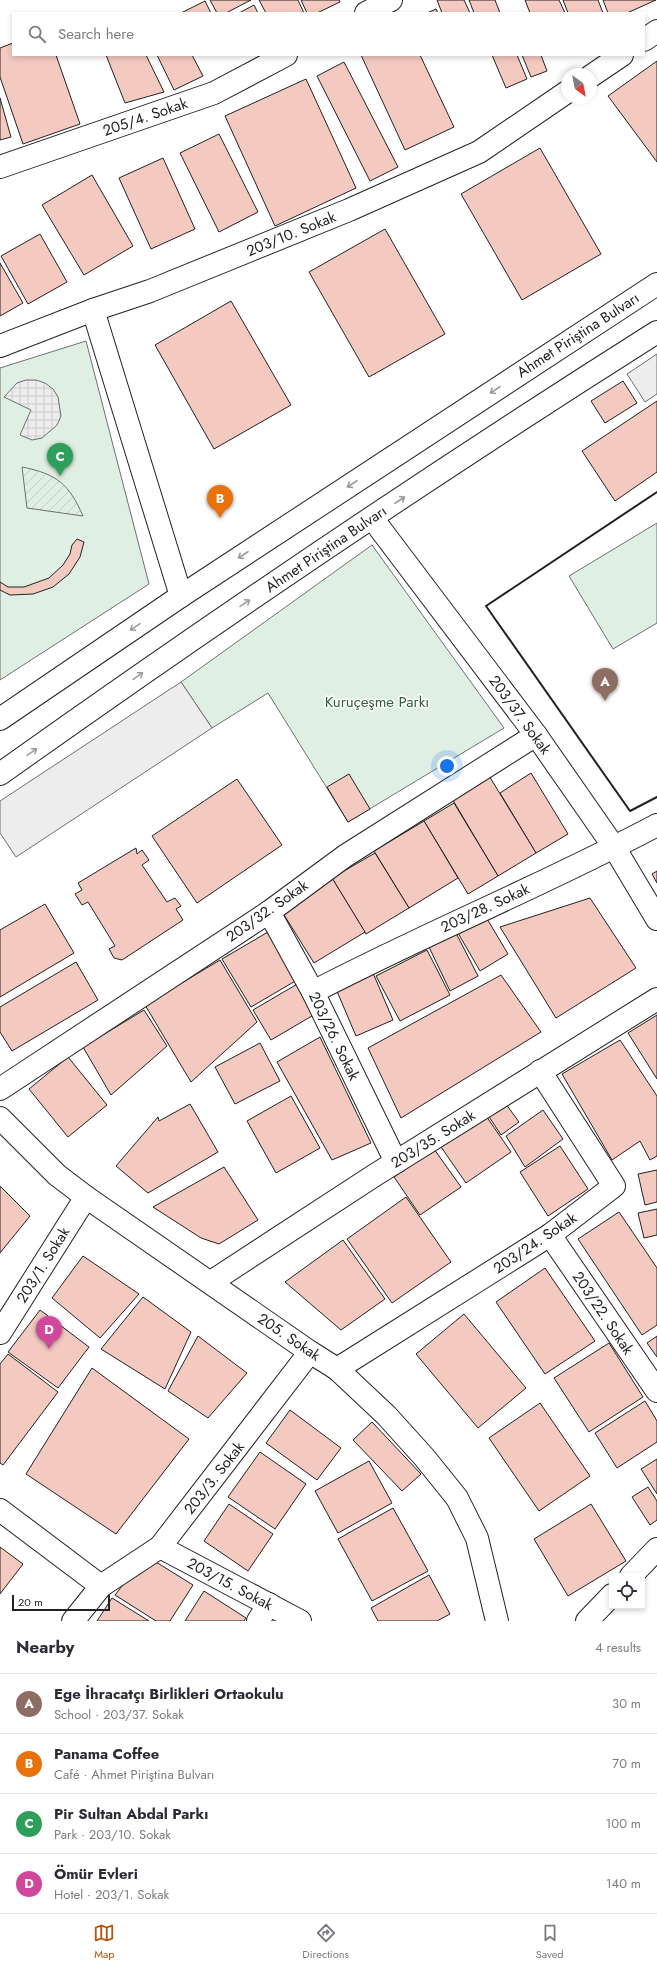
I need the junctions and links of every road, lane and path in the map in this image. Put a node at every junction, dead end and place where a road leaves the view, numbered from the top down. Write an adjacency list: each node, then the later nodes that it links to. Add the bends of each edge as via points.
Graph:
1 (391, 0): 2 (street)
2 (368, 12)
3 (657, 31): 4 (street)
4 (645, 39)
5 (284, 56): 9 (street, 205/4. Sokak, via 214,93)
6 (621, 56): 7 (street)
7 (597, 72)
8 (561, 96): 11 (street, 203/10. Sokak, via 479,152 349,210 150,290)
9 (0, 167)
10 (657, 284): 15 (street, Ahmet Piriştina Bulvarı, one-way to 15)
11 (93, 310): 13 (street, 203/10. Sokak); 15 (street)
12 (657, 332): 14 (street, Ahmet Piriştina Bulvarı, one-way to 12)
13 (0, 346)
14 (372, 518): 17 (street, 203/37. Sokak); 18 (street, Ahmet Piriştina Bulvarı, one-way to 14, via 164,657)
15 (181, 596): 16 (street, Ahmet Piriştina Bulvarı, one-way to 16)
16 (0, 719)
17 (536, 736): 20 (street, 203/37. Sokak); 21 (street, 203/32. Sokak, via 345,856)
18 (0, 774)
19 (657, 825): 20 (street, 203/28. Sokak)
20 (614, 848): 22 (street, 203/37. Sokak); 23 (street, 203/28. Sokak, via 385,954)
21 (268, 912): 23 (street, 203/26. Sokak); 26 (street, 203/32. Sokak)
22 (657, 919)
23 (312, 992): 28 (street, 203/26. Sokak)
24 (657, 999): 25 (street, 203/35. Sokak)
25 (540, 1071): 28 (street, 203/35. Sokak); 30 (street, 203/24. Sokak, via 614,1186)
26 (0, 1089)
27 (0, 1118): 29 (street, 205. Sokak, via 57,1175)
28 (396, 1162): 31 (street, 203/35. Sokak)
29 (86, 1197): 31 (street, 205. Sokak); 32 (street, 203/1. Sokak)
30 (550, 1235): 34 (street, 203/24. Sokak); 35 (street, 203/22. Sokak)
31 (211, 1282): 33 (street, 205. Sokak)
32 (0, 1333)
33 (310, 1352): 34 (street, 205. Sokak); 37 (street, 203/3. Sokak)
34 (337, 1369): 45 (street, 205. Sokak, via 386,1415 456,1498 477,1538)
35 (657, 1391)
36 (0, 1510): 40 (street)
37 (160, 1547): 40 (street, 203/3. Sokak); 42 (street, 203/15. Sokak)
38 (657, 1549): 39 (street)
39 (634, 1573)
40 (101, 1586): 43 (street, 203/3. Sokak)
41 (609, 1598): 46 (street)
42 (263, 1613): 44 (street, 203/15. Sokak)
43 (73, 1621)
44 (300, 1621)
45 (497, 1621)
46 (587, 1621)

